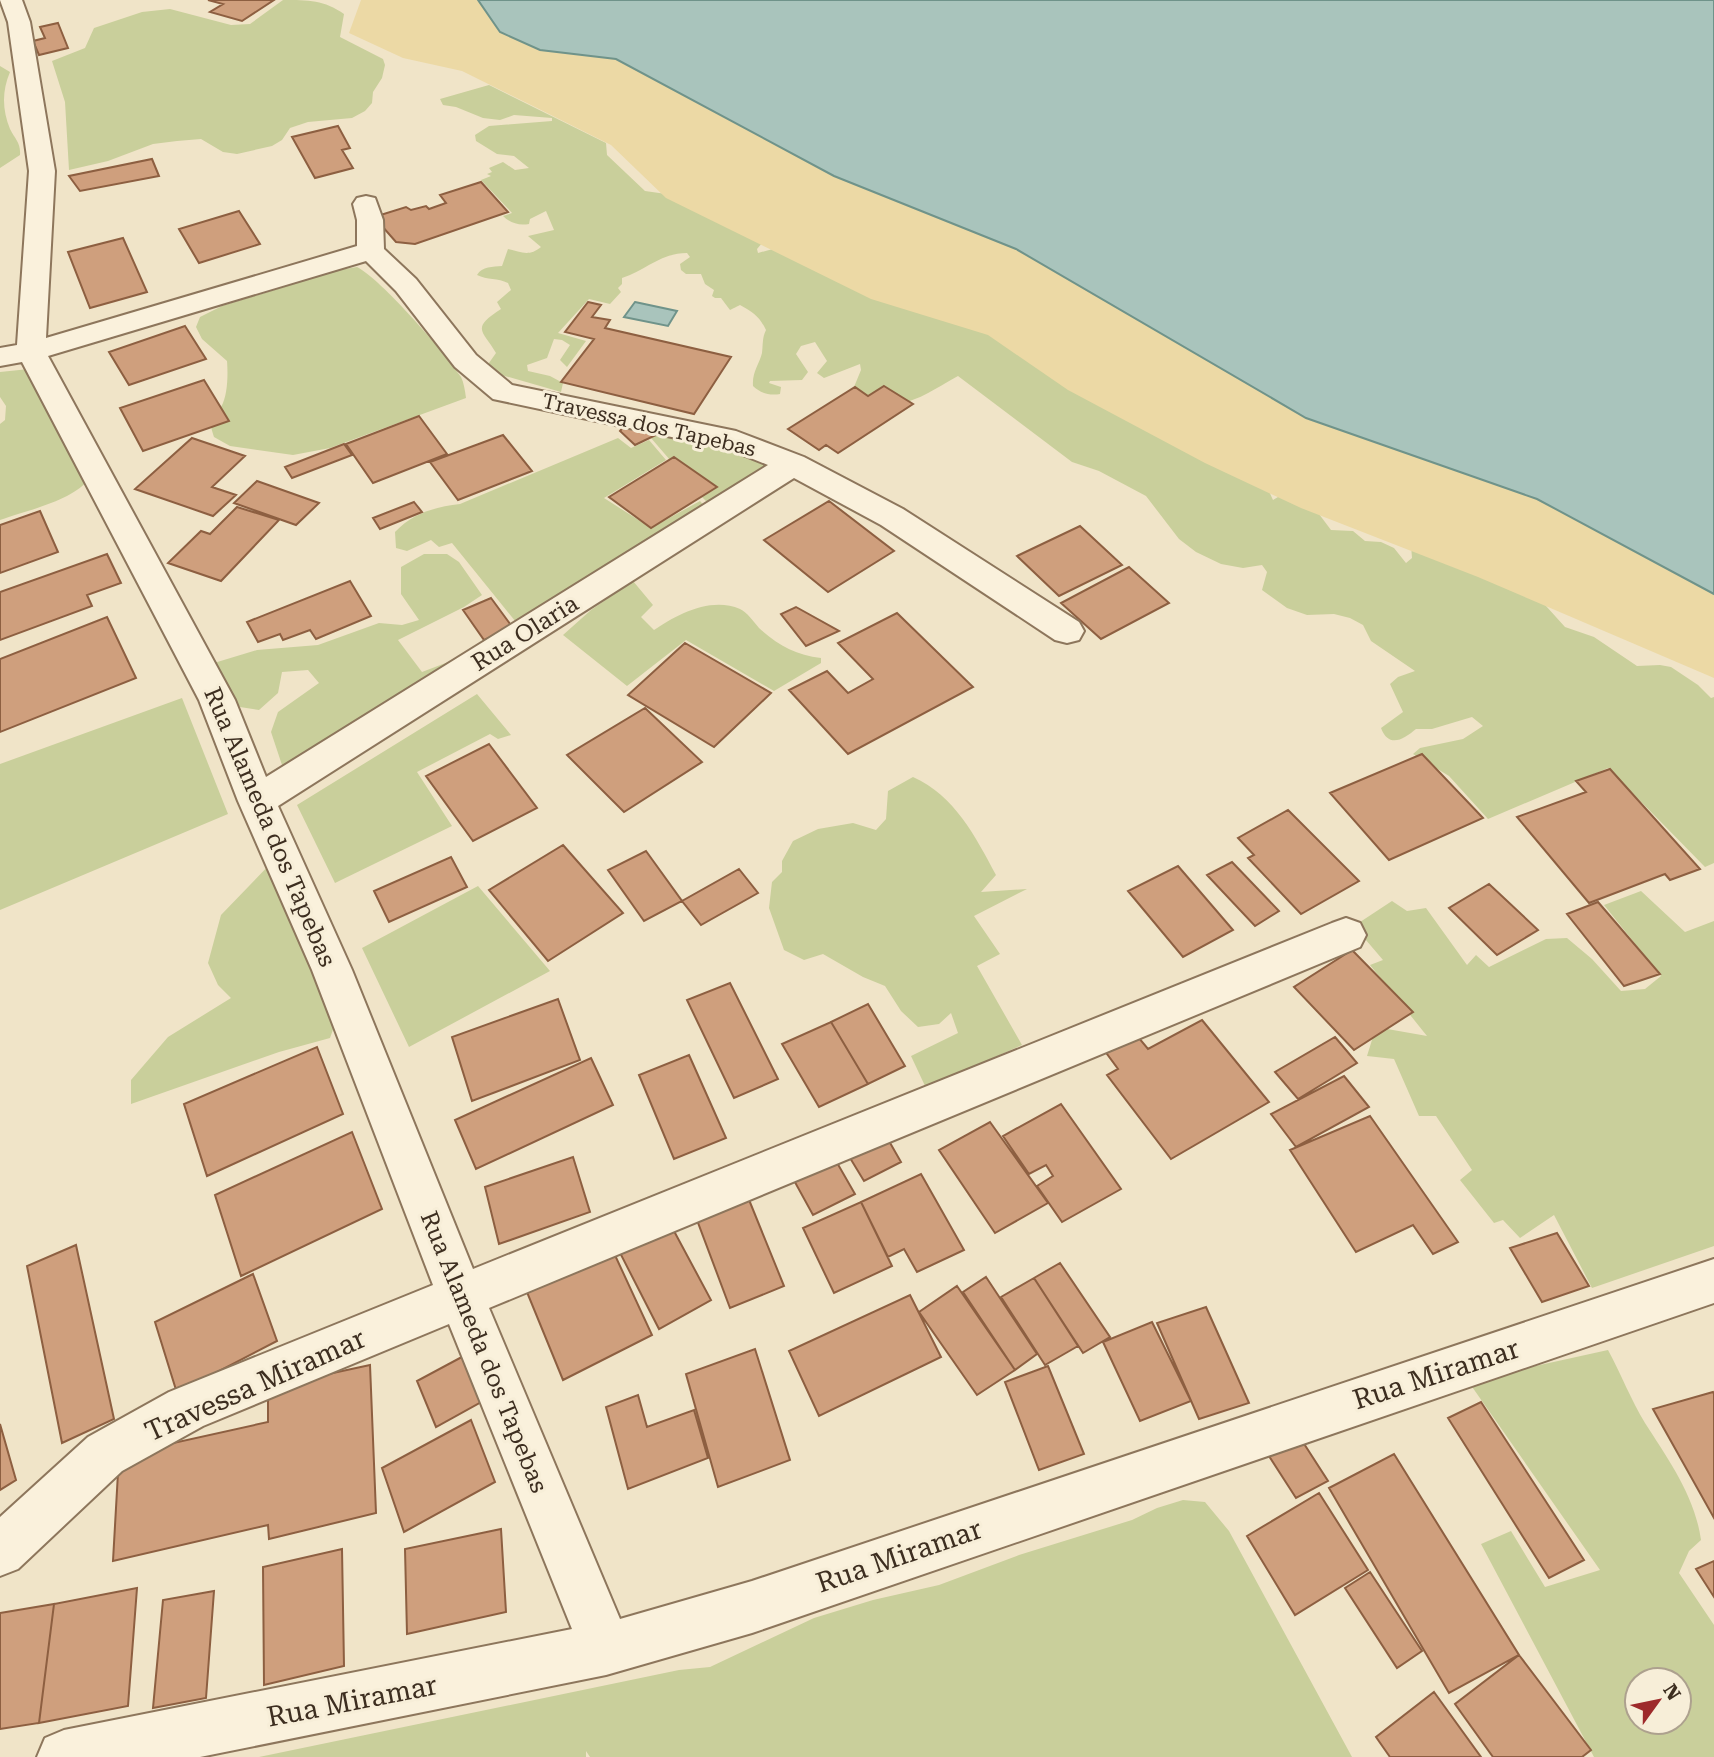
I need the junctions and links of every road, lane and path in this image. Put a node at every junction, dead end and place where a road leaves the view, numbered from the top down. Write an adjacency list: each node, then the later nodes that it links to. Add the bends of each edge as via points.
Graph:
1 (11, 0): 4 (street, via 19,22 42,172)
2 (366, 204): 3 (street)
3 (371, 251): 4 (street); 5 (street, Travessa dos Tapebas, via 389,264 467,366 503,392 736,441)
4 (16, 355): 7 (street, Rua Alameda dos Tapebas, via 217,700)
5 (793, 464): 6 (street, Travessa dos Tapebas, via 892,517); 7 (street, Rua Olaria)
6 (1067, 631)
7 (257, 802): 10 (street, Rua Alameda dos Tapebas, via 332,970)
8 (1346, 935): 10 (street, Travessa Miramar)
9 (1714, 1281): 12 (street, Rua Miramar, via 752,1607)
10 (461, 1297): 11 (street, Travessa Miramar, via 186,1409 105,1454); 12 (street, Rua Alameda dos Tapebas)
11 (0, 1551)
12 (606, 1650): 13 (street, Rua Miramar)
13 (64, 1757)

